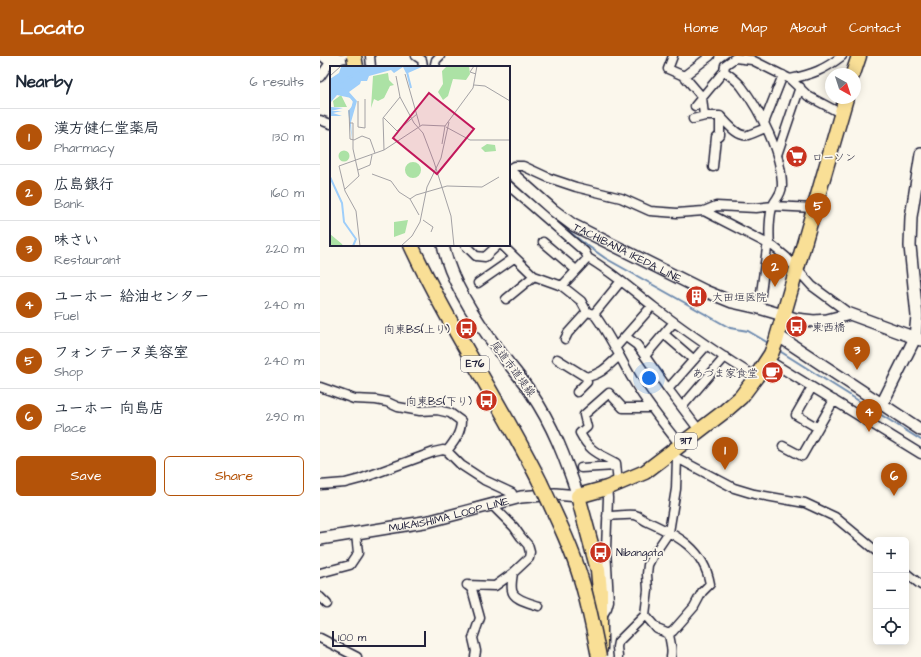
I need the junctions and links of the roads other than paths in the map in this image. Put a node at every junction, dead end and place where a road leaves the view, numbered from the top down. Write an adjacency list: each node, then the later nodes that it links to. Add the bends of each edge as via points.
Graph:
1 (354, 56): 11 (highway, bridge)
2 (370, 56): 13 (street)
3 (416, 56): 14 (street, via 422,60)
4 (440, 56): 15 (street, via 436,60)
5 (673, 56): 18 (street, via 668,69)
6 (710, 56): 18 (street)
7 (842, 56): 20 (street, via 813,74)
8 (859, 56): 16 (highway)
9 (730, 57): 17 (street); 20 (street, via 752,60)
10 (330, 59): 12 (street, via 346,58); 19 (street)
11 (356, 66)
12 (359, 66)
13 (371, 66)
14 (422, 66)
15 (436, 66)
16 (855, 68)
17 (724, 70): 22 (street); 31 (street, via 742,87)
18 (684, 76): 22 (street)
19 (320, 77)
20 (787, 77): 21 (street); 31 (street)
21 (800, 87): 25 (street, via 817,102); 33 (street)
22 (702, 97): 24 (street); 26 (street)
23 (844, 104): 25 (highway, 317)
24 (695, 106)
25 (842, 114): 39 (highway, 317)
26 (704, 116): 27 (street); 28 (street)
27 (720, 116): 31 (street, via 741,135 747,136); 34 (street, via 720,136 716,137)
28 (693, 119)
29 (320, 120): 30 (street)
30 (330, 124)
31 (765, 126): 33 (street)
32 (921, 154): 67 (street, via 911,217 910,246)
33 (777, 155): 38 (street, via 782,186)
34 (713, 167)
35 (510, 169): 40 (street, via 514,166 523,166 549,178 620,198 650,211)
36 (510, 171): 58 (street, TACHIBANA IKEDA LINE, via 573,225 705,291 732,302)
37 (510, 187): 49 (street, via 585,252)
38 (773, 206): 39 (street); 40 (street, via 716,206); 42 (street, via 769,230)
39 (814, 208): 50 (highway, 317)
40 (704, 211): 42 (street)
41 (543, 242): 51 (street)
42 (770, 245): 50 (street, via 786,257); 58 (street, via 767,248)
43 (412, 246): 119 (highway, E76, bridge, via 540,482 581,578)
44 (443, 246): 96 (street, 尾道市道堤線, via 459,287 472,311 499,352 532,393 558,440)
45 (466, 246): 46 (street, via 476,256 485,257)
46 (497, 246)
47 (503, 246): 48 (street)
48 (514, 258): 52 (street); 54 (street)
49 (588, 258): 51 (street); 53 (street)
50 (796, 269): 60 (street, via 812,286); 61 (highway, 317)
51 (576, 270): 55 (street)
52 (534, 276): 55 (street); 56 (street)
53 (621, 281): 57 (street); 59 (street)
54 (478, 282)
55 (562, 286): 59 (street)
56 (506, 299)
57 (652, 306): 62 (street); 64 (street)
58 (759, 308): 61 (street, TACHIBANA IKEDA LINE)
59 (591, 313): 66 (street, via 568,333); 69 (street, via 602,325)
60 (850, 314): 61 (street, via 814,321); 67 (street)
61 (783, 315): 65 (highway, 317)
62 (674, 322): 63 (street); 68 (street)
63 (664, 334): 70 (street); 74 (street)
64 (626, 337): 69 (street); 70 (street, via 637,345)
65 (777, 338): 72 (highway, 317); 82 (street)
66 (565, 339)
67 (918, 339): 82 (street)
68 (706, 346): 71 (street); 74 (street)
69 (617, 352): 75 (street, via 602,372); 84 (street)
70 (645, 356): 79 (street)
71 (725, 357): 76 (street); 83 (street)
72 (770, 357): 76 (highway, 317); 78 (street)
73 (557, 359): 75 (street)
74 (694, 360): 79 (street)
75 (586, 377): 80 (street, via 586,382)
76 (756, 378): 86 (highway, 317, via 725,411)
77 (320, 387): 89 (street, via 354,399 376,400 420,411 438,410 450,413 462,421 456,439)
78 (812, 387): 81 (street); 85 (street, via 796,415)
79 (668, 389): 83 (street)
80 (577, 392)
81 (834, 400): 85 (street); 91 (street)
82 (882, 404): 87 (street)
83 (682, 407): 86 (street)
84 (651, 408): 90 (street); 92 (street, via 623,408 609,393 584,415 587,427 580,433 586,444 616,463)
85 (818, 428): 88 (street, via 802,456)
86 (699, 430): 90 (highway, 317)
87 (921, 430)
88 (783, 446)
89 (447, 451): 94 (street, via 434,452 360,480); 97 (street, via 461,465 484,480 512,493)
90 (676, 452): 95 (highway, 317, via 645,472); 100 (street, via 675,496); 103 (street, via 734,488 805,503 835,517)
91 (921, 454)
92 (616, 466): 93 (street); 95 (street)
93 (581, 468)
94 (320, 485)
95 (612, 486): 96 (highway, 317); 99 (street)
96 (578, 496): 97 (street, MUKAISHIMA LOOP LINE, via 555,494); 114 (highway, via 598,570)
97 (513, 499): 98 (street, MUKAISHIMA LOOP LINE)
98 (490, 504): 101 (street, MUKAISHIMA LOOP LINE, via 430,522); 105 (street, via 528,545 529,558)
99 (607, 516): 100 (street, via 633,515); 114 (street, via 608,600)
100 (669, 532): 113 (street, via 648,565); 115 (street, via 692,547 704,566 710,584 694,607)
101 (356, 534): 102 (street, MUKAISHIMA LOOP LINE); 104 (street, via 358,552 350,565)
102 (320, 539)
103 (873, 549)
104 (320, 573)
105 (513, 574): 112 (street, via 511,591 514,596); 118 (street, via 495,586 467,585 472,589 480,618 473,638)
106 (909, 574): 107 (street)
107 (921, 574)
108 (909, 575): 109 (street)
109 (921, 585)
110 (320, 597): 111 (street)
111 (327, 604)
112 (539, 606)
113 (645, 615): 115 (street, via 657,629); 120 (street, via 618,642)
114 (601, 618): 119 (highway)
115 (669, 634): 121 (street, via 673,648)
116 (320, 638): 117 (street)
117 (357, 657)
118 (475, 657)
119 (600, 657)
120 (618, 657)
121 (671, 657)

